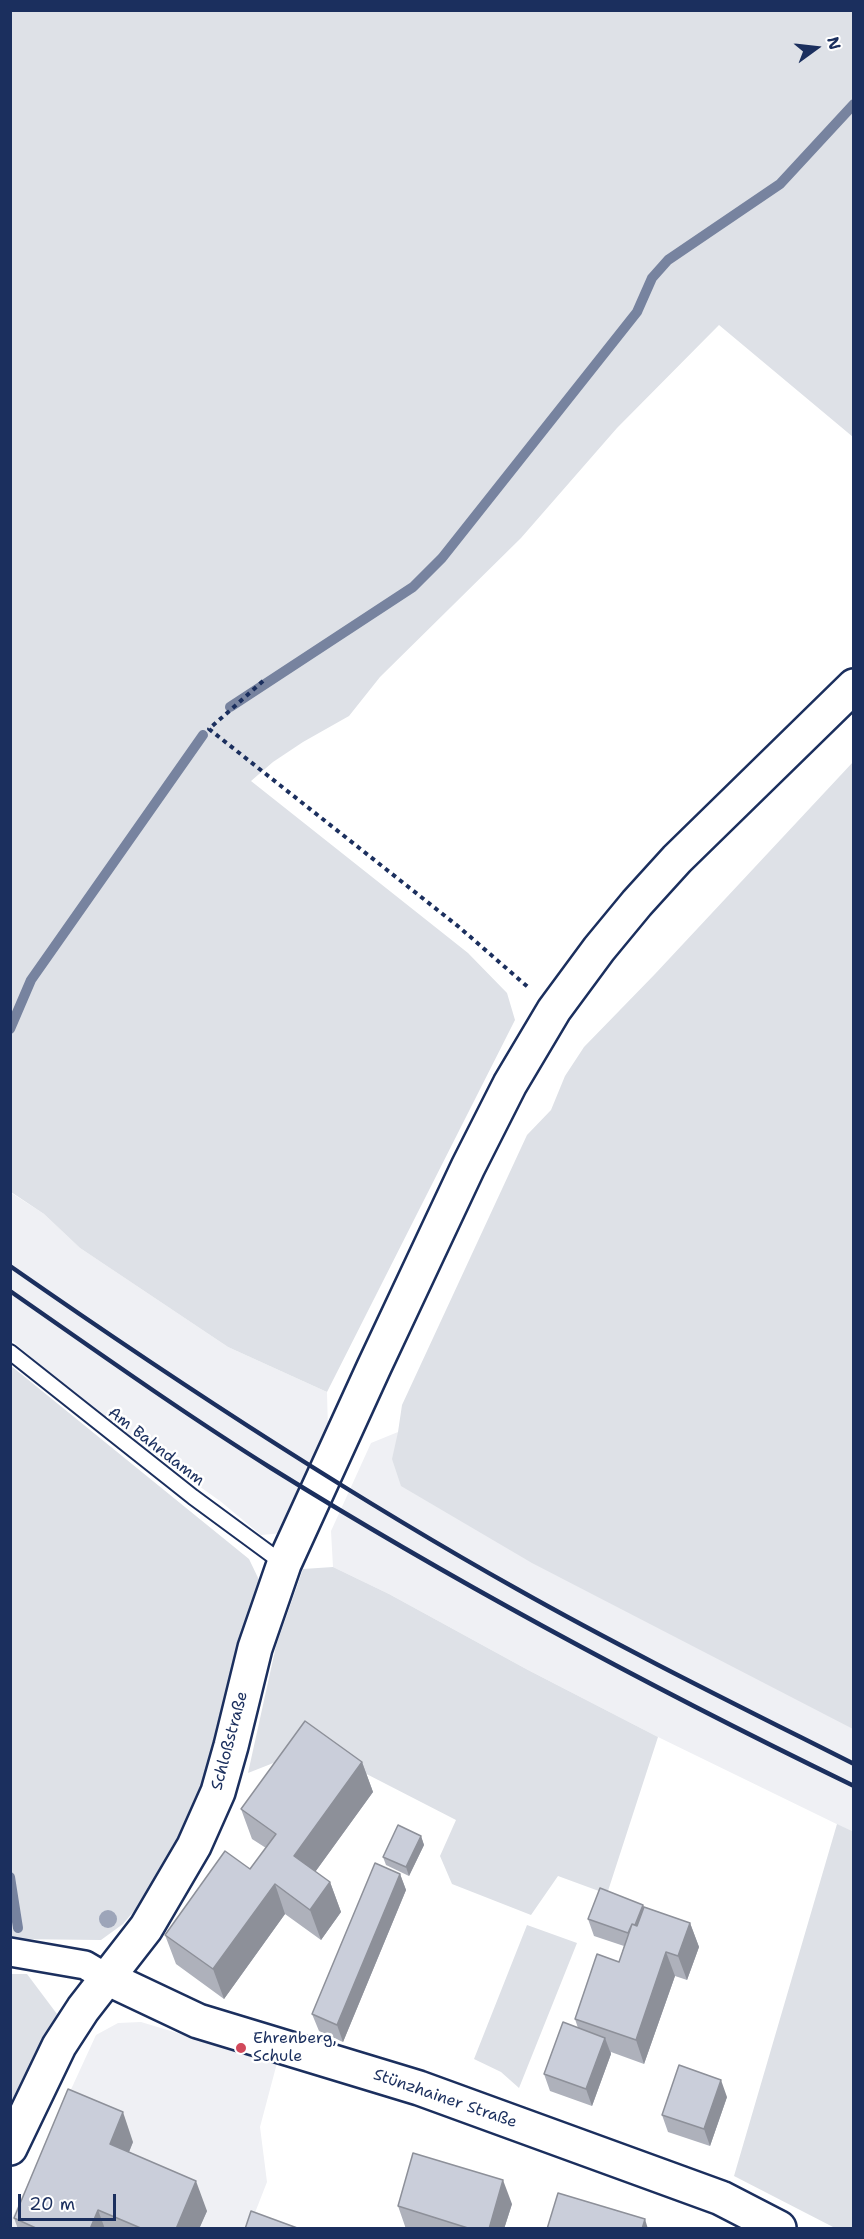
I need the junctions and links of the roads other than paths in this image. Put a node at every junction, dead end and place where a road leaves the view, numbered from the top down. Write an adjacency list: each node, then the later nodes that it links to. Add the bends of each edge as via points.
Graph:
1 (854, 686): 3 (street, Schloßstraße, via 669,868 554,1010 510,1084 401,1308)
2 (10, 1352): 3 (lane, Am Bahndamm)
3 (284, 1564): 5 (street, Schloßstraße, via 255,1648 218,1792 169,1892)
4 (10, 1952): 5 (street, via 85,1965)
5 (107, 1978): 6 (street, Schloßstraße, via 59,2046); 7 (street, Stünzhainer Straße, via 198,2021 419,2088 721,2198)
6 (10, 2148)
7 (779, 2229)

